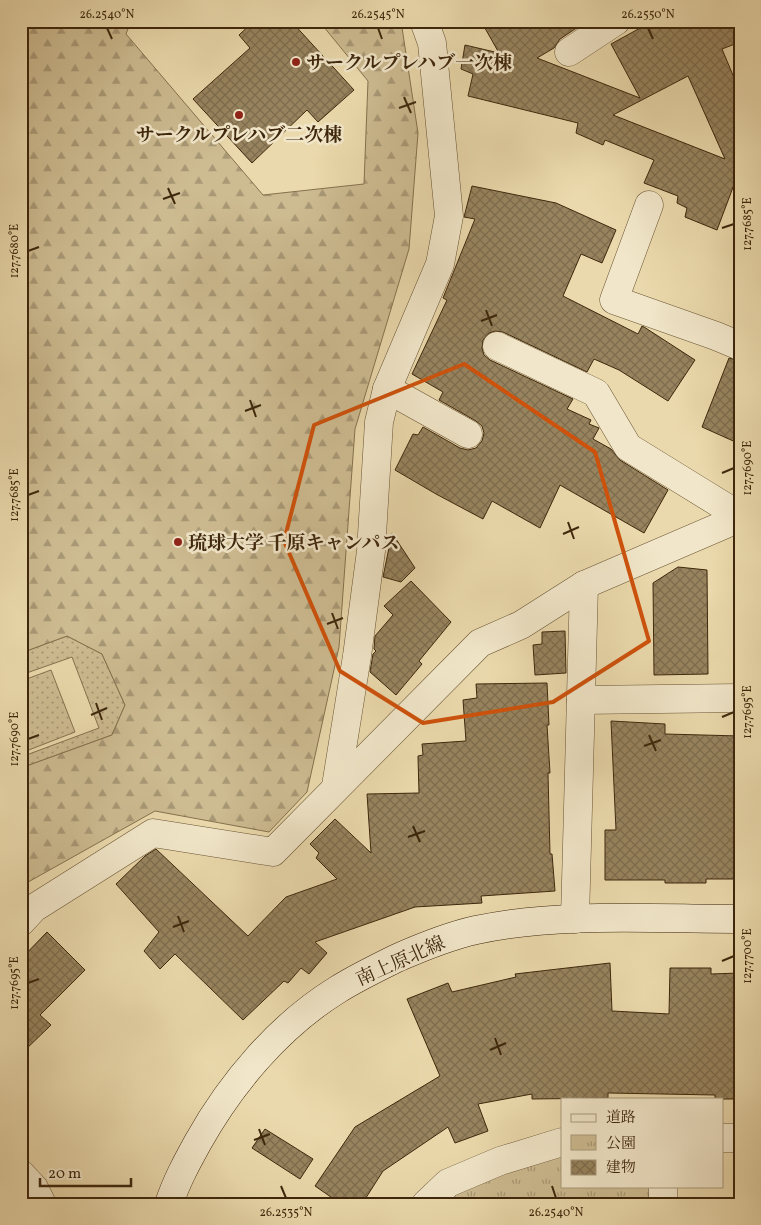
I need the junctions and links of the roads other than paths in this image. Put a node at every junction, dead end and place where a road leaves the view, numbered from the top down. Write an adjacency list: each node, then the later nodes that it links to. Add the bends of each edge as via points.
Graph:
1 (424, 21): 7 (street, via 432,43 450,216 440,264)
2 (616, 21): 3 (street)
3 (569, 52)
4 (649, 205): 6 (street, via 614,300)
5 (497, 346): 9 (street, via 596,393 628,447)
6 (740, 346)
7 (386, 389): 8 (street); 13 (street, via 379,422 368,570)
8 (468, 434)
9 (740, 517): 10 (street)
10 (584, 585): 12 (street); 13 (street, via 521,625 480,643)
11 (740, 698): 12 (street)
12 (581, 700): 14 (street)
13 (336, 786): 16 (street, via 272,852 152,833 34,908)
14 (575, 919): 15 (street, 南上原北線); 23 (street, 南上原北線, via 475,930 406,954 336,991 275,1039 247,1072 205,1130)
15 (740, 919)
16 (21, 922)
17 (724, 1138): 18 (street)
18 (740, 1138)
19 (561, 1142): 24 (street, via 500,1160 448,1183)
20 (21, 1174): 22 (street, via 34,1188)
21 (663, 1188): 25 (street)
22 (42, 1204)
23 (169, 1204)
24 (426, 1204)
25 (663, 1204)

